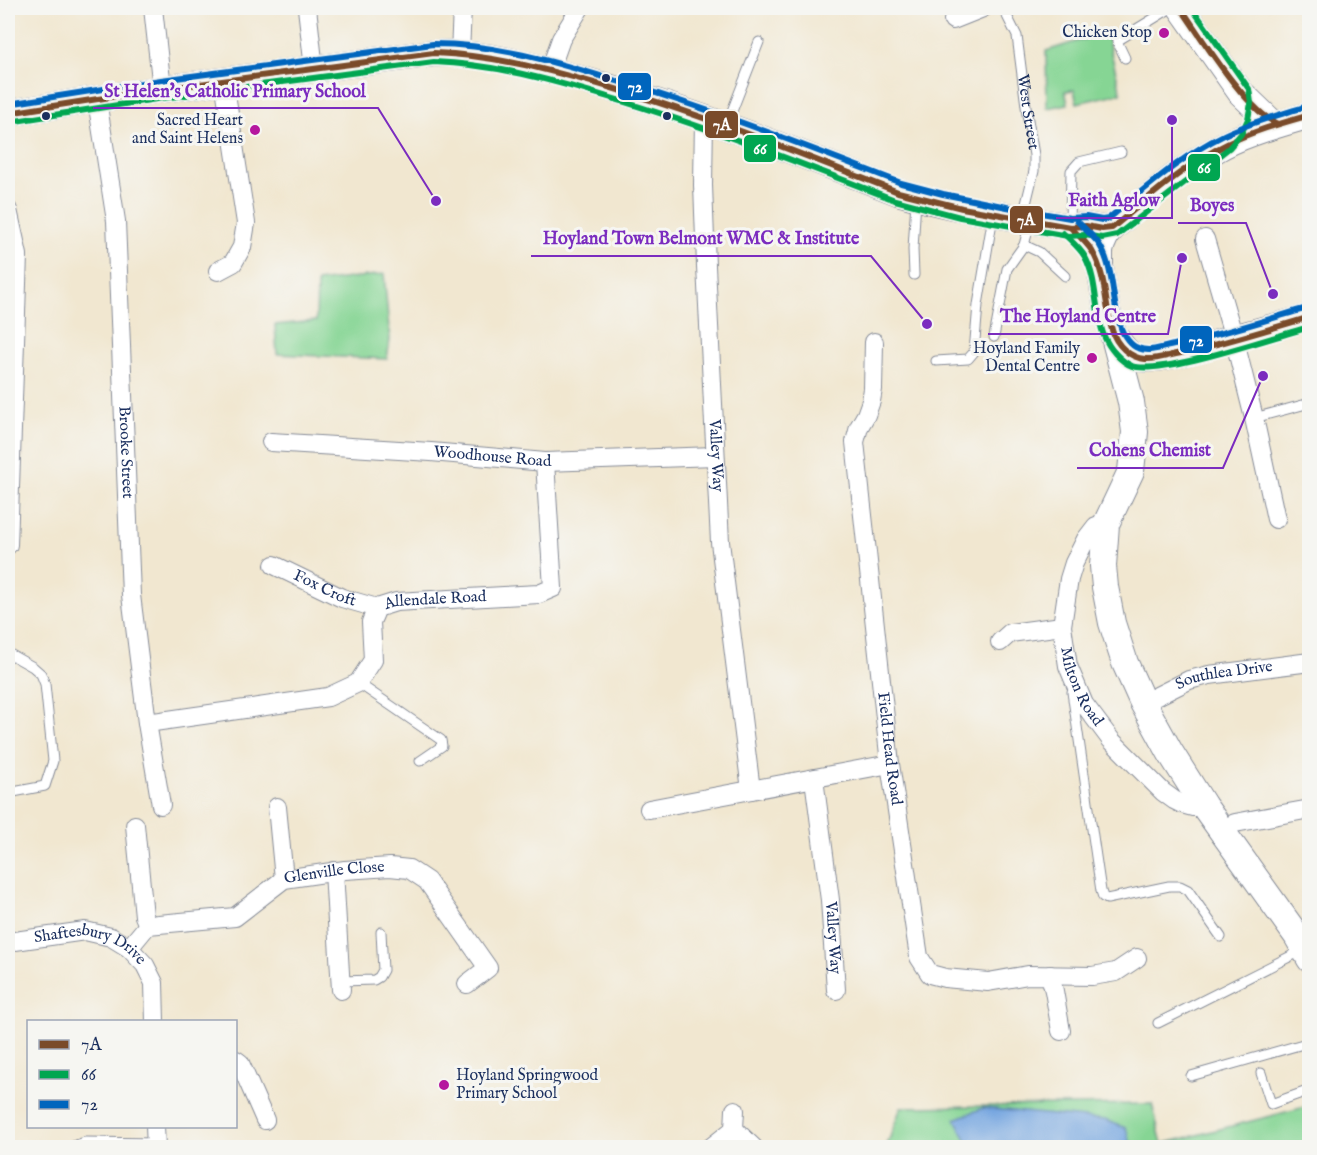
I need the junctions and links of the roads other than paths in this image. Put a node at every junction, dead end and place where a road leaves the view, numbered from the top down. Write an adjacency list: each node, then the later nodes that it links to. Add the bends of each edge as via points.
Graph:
1 (153, 8): 16 (street)
2 (307, 8): 13 (street)
3 (462, 8): 11 (street)
4 (580, 8): 14 (street, via 561,39)
5 (983, 8): 9 (street)
6 (1003, 8): 28 (lane, West Street, via 1017,36 1034,155)
7 (1171, 8): 12 (lane, via 1117,41)
8 (1181, 8): 17 (main road)
9 (952, 20)
10 (759, 42): 21 (lane)
11 (460, 53): 13 (main road); 14 (main road)
12 (1125, 58)
13 (314, 69): 15 (main road)
14 (550, 70): 21 (main road)
15 (224, 81): 16 (main road); 34 (street, via 246,223 242,247 233,263)
16 (162, 89): 18 (main road)
17 (1241, 93): 22 (main road); 23 (main road, via 1240,115 1234,128)
18 (97, 100): 19 (main road); 62 (street, Brooke Street, via 116,221 131,595)
19 (8, 113)
20 (1310, 115): 22 (main road)
21 (715, 122): 25 (main road); 48 (street, Valley Way, via 703,185)
22 (1278, 124): 23 (main road)
23 (1214, 150): 30 (main road)
24 (1121, 152): 29 (lane, via 1079,162 1071,171)
25 (916, 197): 27 (main road); 35 (lane)
26 (8, 210): 52 (street, via 18,255)
27 (994, 214): 28 (main road); 43 (lane, via 974,352 968,359)
28 (1026, 219): 29 (main road); 32 (lane, West Street)
29 (1070, 227): 30 (main road); 33 (main road, via 1091,249)
30 (1112, 228): 33 (main road, via 1102,244)
31 (1205, 238): 40 (street)
32 (1024, 245): 36 (lane, via 1039,252); 39 (lane, West Street, via 1007,269)
33 (1100, 268): 38 (main road, Milton Road)
34 (218, 271)
35 (914, 275)
36 (1065, 276)
37 (1310, 317): 40 (main road)
38 (1113, 334): 42 (main road, via 1126,352 1135,357); 44 (main road, Milton Road)
39 (994, 337)
40 (1234, 338): 42 (main road); 46 (street)
41 (874, 342): 64 (street, Field Head Road, via 876,398 855,442)
42 (1168, 356): 44 (main road, via 1140,379)
43 (936, 361)
44 (1131, 402): 51 (main road, Milton Road, via 1135,432 1131,471)
45 (1310, 403): 46 (lane)
46 (1254, 418): 50 (street)
47 (271, 442): 49 (street, Woodhouse Road)
48 (715, 456): 49 (street, Woodhouse Road); 66 (street, Valley Way, via 720,542)
49 (545, 462): 54 (street, Allendale Road, via 553,588 539,594 396,602)
50 (1276, 519)
51 (1106, 524): 55 (street, Milton Road, via 1096,526 1074,563); 61 (main road, Milton Road, via 1103,566 1107,604 1125,663)
52 (8, 545)
53 (274, 565): 54 (street, Fox Croft, via 342,598)
54 (377, 608): 60 (street, Allendale Road, via 371,622 373,660)
55 (1062, 626): 56 (street, via 1010,633); 59 (street, Milton Road)
56 (1000, 642)
57 (8, 652): 67 (lane, via 41,674 53,761 45,786)
58 (1310, 662): 61 (street, Southlea Drive, via 1209,675 1189,680)
59 (1068, 666): 69 (street, Milton Road, via 1084,704 1111,740 1174,800 1193,807); 80 (lane, via 1103,897 1180,886 1188,890)
60 (358, 683): 62 (street, via 328,697); 63 (lane, via 441,740 442,746)
61 (1143, 703): 69 (main road, Milton Road)
62 (147, 723): 68 (street, Brooke Street)
63 (420, 760)
64 (890, 764): 65 (street); 85 (street, Field Head Road, via 918,957 930,974 988,982)
65 (814, 779): 66 (street); 88 (street, Valley Way, via 830,900)
66 (751, 790): 71 (street)
67 (8, 793)
68 (161, 804)
69 (1204, 806): 74 (main road, Milton Road)
70 (277, 807): 76 (street)
71 (649, 809)
72 (1310, 809): 74 (street, via 1235,823)
73 (135, 825): 77 (street)
74 (1221, 831): 83 (main road, Milton Road)
75 (334, 871): 76 (street, Glenville Close); 86 (street, Glenville Close, via 409,869 427,881 488,968); 87 (street)
76 (285, 879): 77 (street, Glenville Close, via 235,916)
77 (148, 925): 82 (street)
78 (381, 932): 87 (lane, via 383,970 379,977)
79 (8, 934): 81 (street)
80 (1221, 937)
81 (8, 942): 82 (street, Shaftesbury Drive, via 84,931 111,937)
82 (129, 948): 89 (street, Shaftesbury Drive, via 145,965 154,983)
83 (1307, 954): 90 (lane)
84 (1137, 958): 85 (street, Field Head Road, via 1116,972)
85 (1050, 975): 91 (street)
86 (467, 984)
87 (341, 986)
88 (836, 990)
89 (155, 1020)
90 (1158, 1023)
91 (1061, 1031)
92 (1310, 1042): 95 (lane)
93 (237, 1061): 98 (street)
94 (1261, 1072): 96 (lane, via 1271,1104)
95 (1191, 1076)
96 (1310, 1090)
97 (735, 1110): 99 (street)
98 (265, 1120)
99 (734, 1129): 102 (street); 103 (street)
100 (156, 1139): 101 (lane, via 85,1142)
101 (68, 1148)
102 (710, 1148)
103 (754, 1148)

